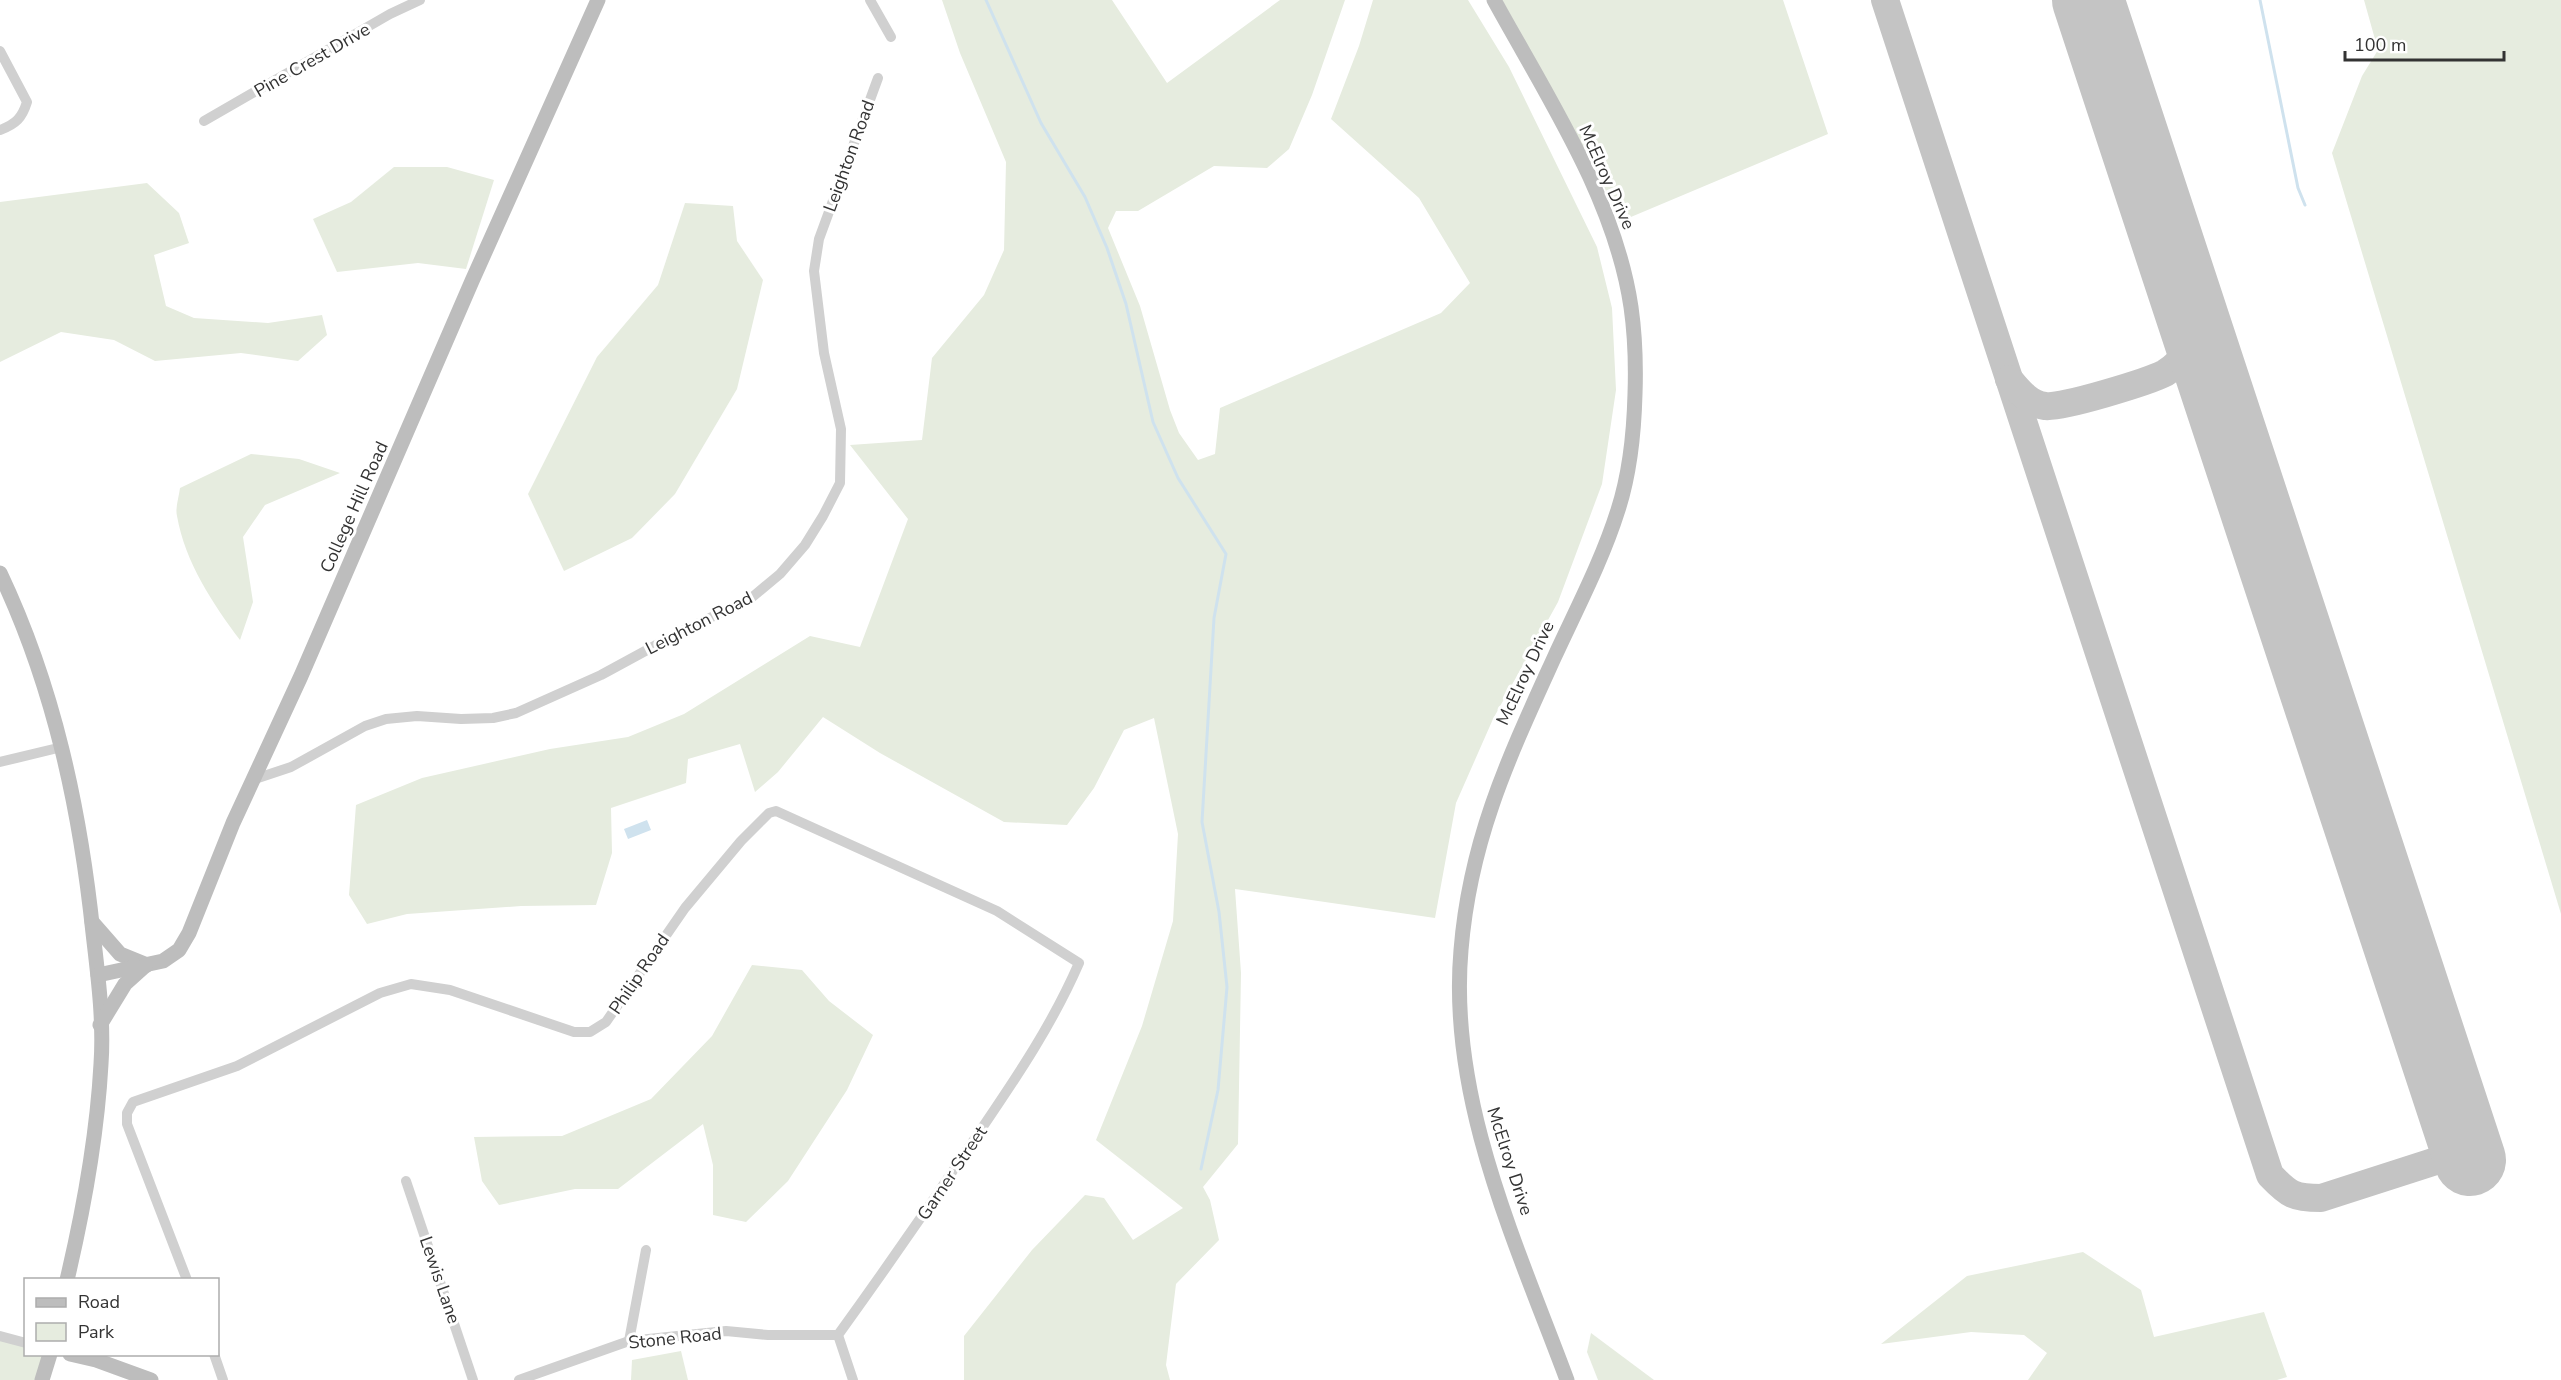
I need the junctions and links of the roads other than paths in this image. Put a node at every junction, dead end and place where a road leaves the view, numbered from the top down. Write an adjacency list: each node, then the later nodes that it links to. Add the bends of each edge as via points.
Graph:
1 (420, 0): 8 (street, Pine Crest Drive)
2 (598, 0): 13 (street, College Hill Road)
3 (870, 0): 5 (street)
4 (1494, 0): 36 (street, McElroy Drive, via 1583,163 1604,211 1631,305 1636,364 1634,433 1618,509 1598,562 1508,758 1485,822 1469,880 1460,953 1460,1024 1471,1101 1498,1193)
5 (891, 37)
6 (0, 51): 9 (street, via 27,102 23,115)
7 (878, 78): 13 (street, Leighton Road, via 819,239 814,271 823,345 841,429 840,483 805,545 780,574 750,599 601,675 516,713 493,718 386,719 365,726 291,767)
8 (204, 121)
9 (0, 130)
10 (0, 573): 11 (street, via 38,665)
11 (62, 747): 12 (street); 14 (street, via 85,857)
12 (0, 762)
13 (255, 779): 16 (street, College Hill Road, via 189,933 179,950 163,961)
14 (92, 922): 16 (street, via 120,954); 17 (street)
15 (1079, 963): 22 (street, Philip Road, via 997,912 776,811 769,813 711,877 652,953 606,1022 590,1032 574,1032 450,990 411,984 380,993 237,1066 133,1102 127,1124); 23 (street, Garner Street, via 1036,1048 930,1207)
16 (147, 964): 17 (street, College Hill Road); 18 (street, via 125,984)
17 (98, 975): 18 (street)
18 (100, 1025): 21 (street, via 94,1142 85,1205)
19 (406, 1181): 33 (street, Lewis Lane)
20 (646, 1251): 25 (street)
21 (67, 1278)
22 (186, 1278)
23 (838, 1335): 25 (street, Stone Road, via 726,1331); 35 (street)
24 (0, 1336): 26 (street)
25 (629, 1341): 34 (street, Stone Road)
26 (24, 1342)
27 (49, 1356): 30 (street)
28 (79, 1356): 31 (street)
29 (215, 1356): 32 (street)
30 (42, 1380)
31 (152, 1380)
32 (223, 1380)
33 (473, 1380)
34 (519, 1380)
35 (853, 1380)
36 (1567, 1380)

